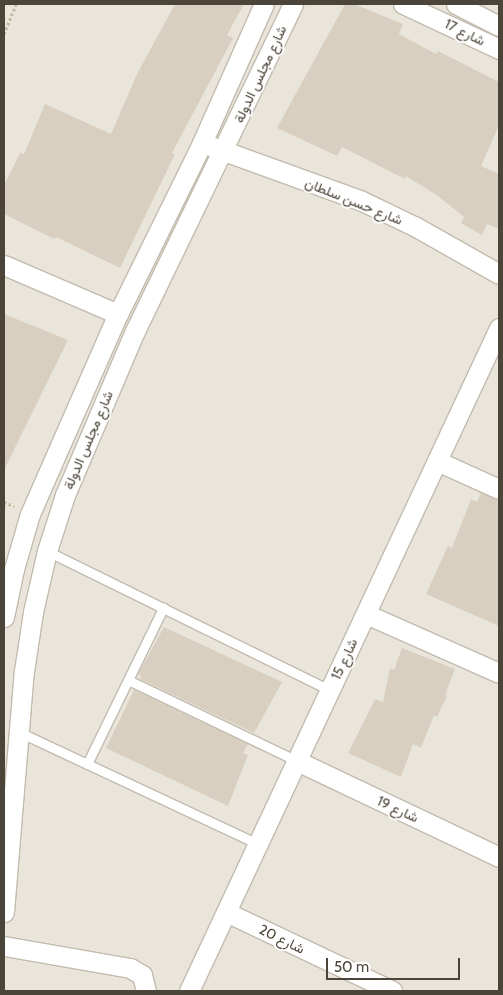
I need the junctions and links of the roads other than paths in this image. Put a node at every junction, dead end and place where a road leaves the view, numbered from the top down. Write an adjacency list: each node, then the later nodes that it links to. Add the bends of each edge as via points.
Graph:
1 (264, 4): 7 (street, شارع مجلس الدولة)
2 (293, 4): 8 (street, شارع مجلس الدولة)
3 (404, 4): 6 (street, شارع 17)
4 (456, 4): 5 (street, شارع 17)
5 (499, 26)
6 (499, 49)
7 (202, 143): 8 (street, شارع حسن سلطان); 11 (street, شارع مجلس الدولة)
8 (223, 152): 10 (street, شارع حسن سلطان, via 380,210); 15 (street, شارع مجلس الدولة, via 135,331 66,494)
9 (4, 265): 11 (street)
10 (499, 274)
11 (118, 314): 18 (street, شارع مجلس الدولة, via 30,514)
12 (499, 328): 13 (street, شارع 15)
13 (437, 460): 14 (street); 17 (street, شارع 15)
14 (499, 489)
15 (47, 550): 16 (lane); 22 (street, شارع مجلس الدولة, via 27,654)
16 (163, 608): 20 (lane); 21 (lane)
17 (366, 614): 19 (street); 21 (street, شارع 15)
18 (4, 617)
19 (499, 673)
20 (128, 680): 23 (lane); 24 (lane)
21 (330, 690): 23 (street, شارع 15)
22 (18, 732): 24 (lane); 27 (street, شارع مجلس الدولة)
23 (297, 761): 25 (street, شارع 15); 26 (street, شارع 19)
24 (87, 764): 25 (lane)
25 (258, 844): 28 (street, شارع 15)
26 (499, 857)
27 (4, 912)
28 (226, 912): 31 (street, شارع 15); 32 (street, شارع 20)
29 (4, 946): 30 (street, via 130,968 142,975)
30 (146, 991)
31 (189, 991)
32 (392, 991)

